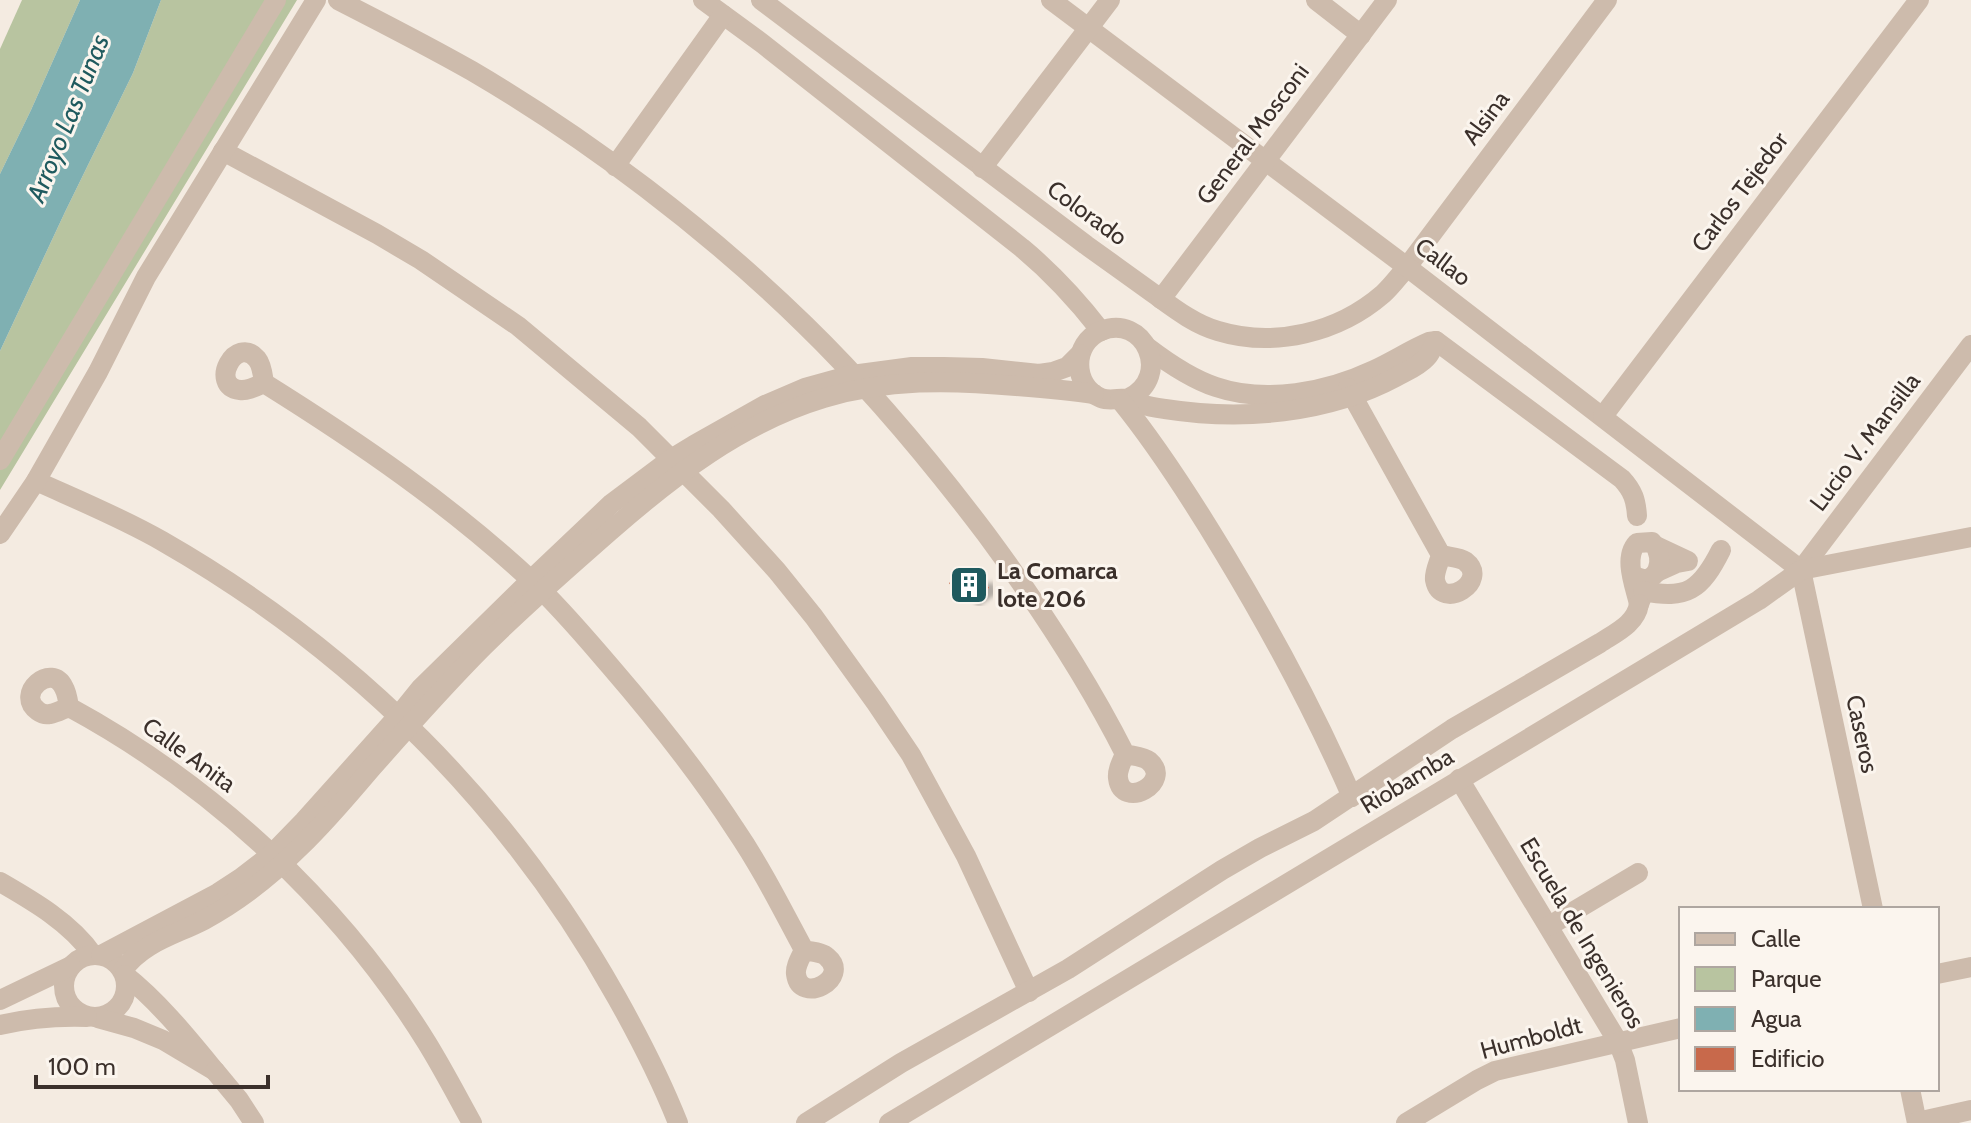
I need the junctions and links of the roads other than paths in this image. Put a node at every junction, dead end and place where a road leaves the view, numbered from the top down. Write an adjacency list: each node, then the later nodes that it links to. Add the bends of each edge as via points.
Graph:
1 (276, 0): 31 (street)
2 (316, 0): 15 (street)
3 (338, 0): 17 (street, via 473,72)
4 (703, 0): 12 (street)
5 (761, 0): 18 (street, Colorado)
6 (1051, 0): 13 (street, Callao)
7 (1110, 0): 13 (street)
8 (1316, 0): 14 (street)
9 (1387, 0): 14 (street, General Mosconi)
10 (1919, 0): 30 (street, Carlos Tejedor)
11 (1597, 4): 19 (street, Alsina)
12 (723, 15): 17 (street); 21 (street, via 1022,248)
13 (1089, 28): 16 (street, Callao); 18 (street)
14 (1361, 35): 16 (street, General Mosconi)
15 (223, 151): 32 (street, via 377,234 466,290 562,362); 33 (street, via 146,277)
16 (1265, 161): 19 (street, Callao); 20 (street, General Mosconi)
17 (615, 166): 25 (street, via 749,274)
18 (982, 168): 20 (street, Colorado)
19 (1407, 267): 20 (street, Colorado, via 1364,308 1301,335 1263,338 1216,331); 30 (street, Callao)
20 (1161, 299)
21 (1101, 331): 23 (street, via 1133,332); 24 (street)
22 (1971, 345): 41 (street, Lucio V. Mansilla)
23 (1147, 347): 27 (street, via 1201,381 1235,392); 29 (street, via 1151,373 1143,388)
24 (1080, 354): 25 (street, via 1067,367 1039,374 912,367); 28 (street, via 1080,376)
25 (859, 381): 28 (street, via 938,381); 32 (street, via 805,388 765,405 730,423); 46 (street, via 920,449 1004,558)
26 (264, 383): 43 (street, via 387,462)
27 (1349, 389): 29 (street, via 1290,410 1250,414 1166,410); 37 (street, via 1413,368 1436,341 1622,479 1632,489); 39 (street)
28 (1094, 394): 29 (street)
29 (1124, 399): 48 (street, via 1276,640)
30 (1603, 416): 34 (street, Callao)
31 (0, 460)
32 (677, 465): 43 (street, via 611,504); 60 (street, via 777,571 911,755 966,856)
33 (36, 481): 35 (street); 45 (street, via 159,539 239,589 333,658)
34 (1743, 526): 38 (street); 41 (street, Callao)
35 (0, 534)
36 (1971, 537): 41 (street, Riobamba)
37 (1647, 545): 40 (street); 42 (street, via 1660,558); 42 (street, via 1630,556)
38 (1721, 550): 40 (street); 42 (street, via 1693,589 1659,594)
39 (1441, 555)
40 (1688, 561): 42 (street)
41 (1801, 570): 47 (street, Riobamba); 52 (street, Caseros)
42 (1644, 584): 48 (street, via 1635,617 1622,629 1452,729)
43 (537, 586): 45 (street, via 420,689); 54 (street, via 627,686 698,777 735,829)
44 (69, 707): 49 (street, Calle Anita, via 159,764)
45 (404, 720): 49 (street, via 304,821); 73 (street, via 473,792 581,936 640,1039)
46 (1125, 754)
47 (1459, 779): 53 (street, Escuela de Ingenieros); 69 (street, Riobamba)
48 (1352, 797): 60 (street, via 1222,870)
49 (277, 859): 55 (street); 58 (street, via 235,901 149,946 129,961); 72 (street, Calle Anita, via 393,992)
50 (1638, 873): 53 (street)
51 (0, 882): 55 (street, via 42,908)
52 (1873, 907)
53 (1549, 926): 65 (street, Escuela de Ingenieros)
54 (804, 950)
55 (97, 955): 56 (street); 58 (street, via 110,958)
56 (71, 966): 61 (street); 62 (street, via 65,996 79,1013)
57 (1971, 967): 59 (street)
58 (124, 972): 62 (street, via 122,1003 108,1015); 66 (street)
59 (1939, 974)
60 (1029, 992): 74 (street)
61 (0, 1000)
62 (93, 1017): 63 (street, via 50,1016); 66 (street, via 163,1040)
63 (0, 1025)
64 (1679, 1028): 65 (street, Humboldt)
65 (1618, 1042): 75 (street, Humboldt, via 1495,1071); 76 (street, Escuela de Ingenieros)
66 (215, 1071): 71 (street)
67 (1910, 1091): 70 (street)
68 (1971, 1110): 70 (street)
69 (893, 1122)
70 (1917, 1122)
71 (254, 1123)
72 (472, 1123)
73 (678, 1123)
74 (806, 1123)
75 (1406, 1123)
76 (1638, 1123)

